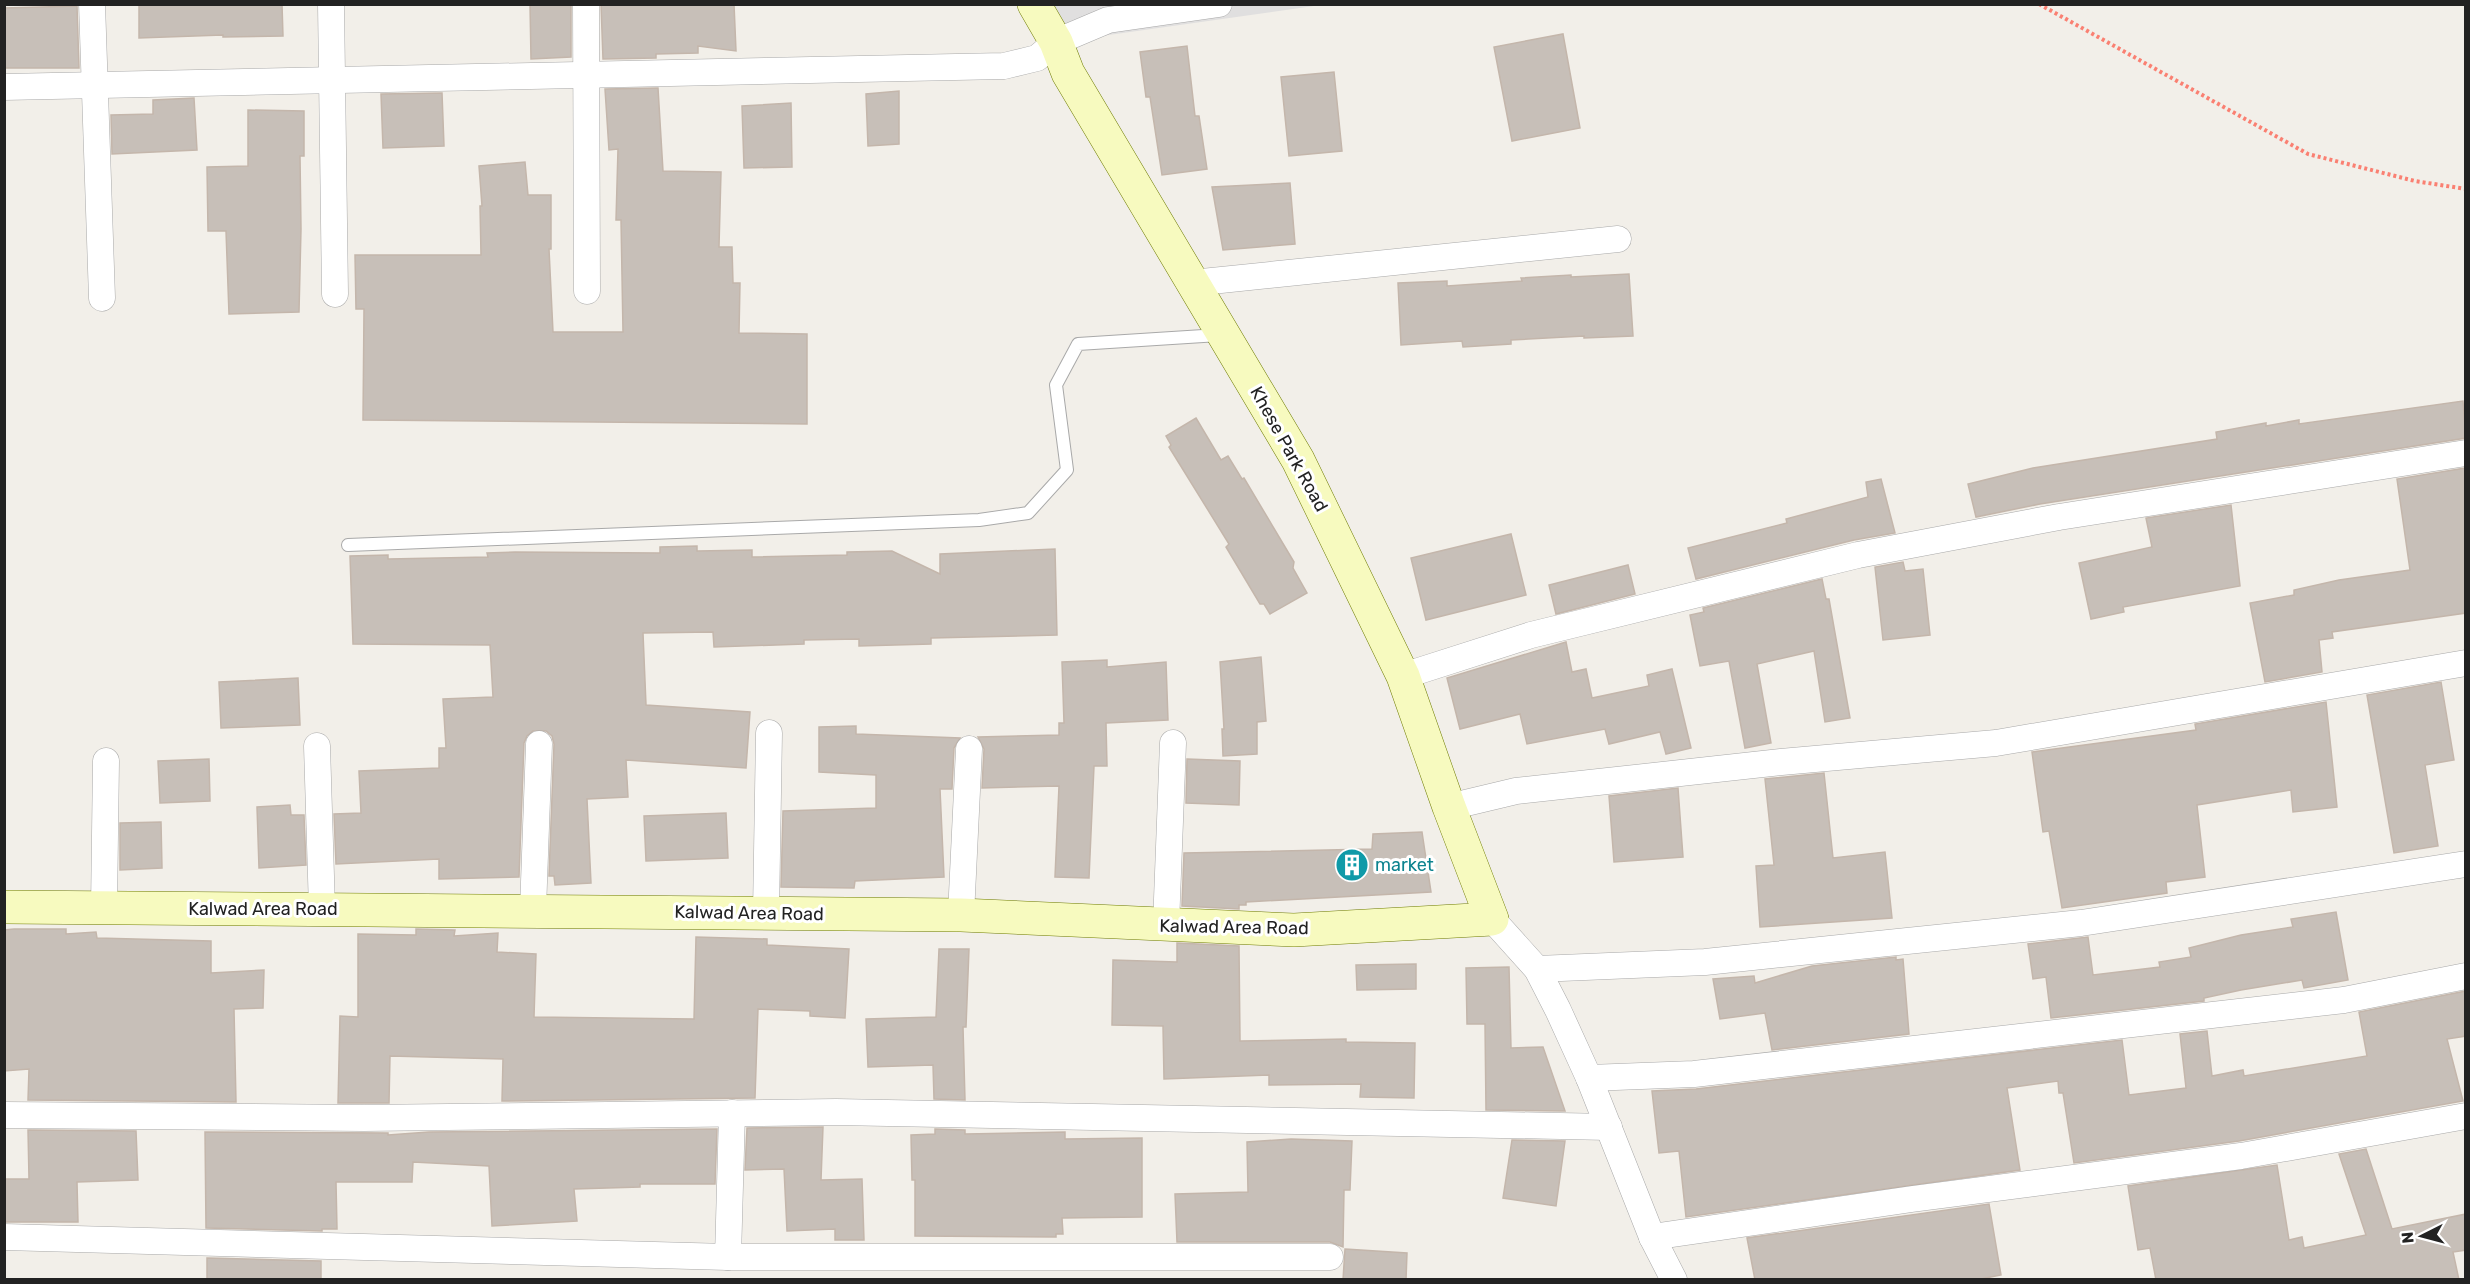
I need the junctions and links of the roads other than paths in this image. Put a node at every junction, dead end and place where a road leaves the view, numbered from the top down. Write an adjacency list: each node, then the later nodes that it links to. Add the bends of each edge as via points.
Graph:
1 (92, 4): 9 (street)
2 (331, 4): 8 (street)
3 (586, 4): 7 (street)
4 (1034, 4): 6 (street, Khese Park Road)
5 (1219, 4): 6 (street, via 1108,20)
6 (1056, 42): 7 (street, via 1037,58 1005,66); 12 (street, Khese Park Road, via 1068,73)
7 (587, 75): 8 (street); 13 (street)
8 (332, 81): 9 (street); 14 (street)
9 (95, 85): 10 (street); 15 (street)
10 (4, 87)
11 (1618, 239): 12 (street)
12 (1192, 283): 16 (street, Khese Park Road)
13 (587, 291)
14 (335, 294)
15 (102, 298)
16 (1224, 334): 18 (lane, via 1078,344 1056,385 1067,470 1028,513 968,521); 20 (street, Khese Park Road, via 1298,460)
17 (2466, 453): 20 (street, via 2059,517 1858,555 1531,635)
18 (348, 545)
19 (2466, 663): 27 (street, via 1996,743 1516,791)
20 (1403, 676): 27 (street, Khese Park Road)
21 (769, 733): 33 (street)
22 (1173, 742): 36 (street)
23 (539, 744): 32 (street)
24 (317, 746): 31 (street)
25 (969, 749): 34 (street)
26 (106, 760): 30 (street)
27 (1449, 807): 35 (street, Khese Park Road)
28 (2466, 864): 37 (street, via 2081,923 1705,962)
29 (4, 907): 30 (street, Kalwad Area Road)
30 (104, 908): 31 (street, Kalwad Area Road)
31 (322, 909): 32 (street, Kalwad Area Road)
32 (533, 910): 33 (street, Kalwad Area Road)
33 (766, 913): 34 (street, Kalwad Area Road)
34 (961, 915): 36 (street, Kalwad Area Road)
35 (1492, 919): 36 (street, Kalwad Area Road, via 1294,930); 37 (street)
36 (1166, 925)
37 (1537, 969): 39 (street)
38 (2466, 976): 39 (street, via 2344,1000 1694,1074)
39 (1589, 1078): 43 (street)
40 (732, 1113): 41 (street, via 364,1118); 43 (street); 46 (street)
41 (4, 1115)
42 (2466, 1116): 45 (street, via 2241,1156)
43 (1609, 1127): 45 (street)
44 (4, 1237): 46 (street)
45 (1652, 1237): 48 (street)
46 (728, 1257): 47 (street)
47 (1330, 1257)
48 (1674, 1280)

